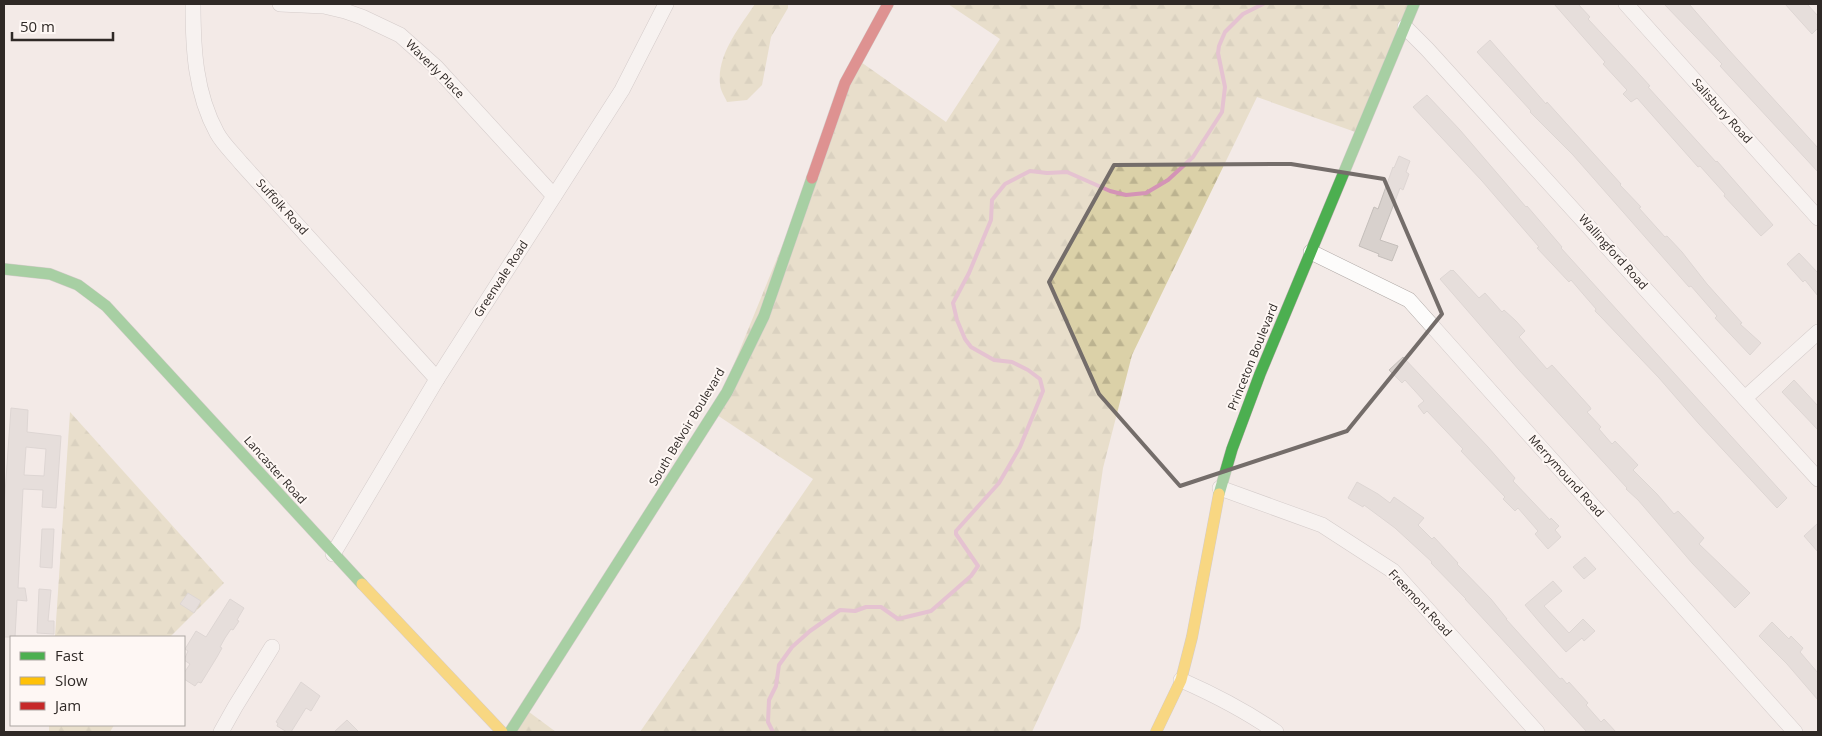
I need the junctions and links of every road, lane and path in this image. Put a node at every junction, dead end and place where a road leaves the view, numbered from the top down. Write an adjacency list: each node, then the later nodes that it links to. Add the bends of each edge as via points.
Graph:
1 (194, 4): 13 (street, Suffolk Road, via 196,68 204,103 218,134)
2 (280, 4): 8 (street, Waverly Place, via 324,6 345,11 400,35 436,67)
3 (888, 4): 22 (street, South Belvoir Boulevard, via 845,83 764,316 727,392)
4 (1414, 4): 7 (street, Princeton Boulevard)
5 (1626, 4): 9 (street, Salisbury Road)
6 (664, 5): 8 (street, Greenvale Road, via 622,90)
7 (1405, 27): 10 (street, Princeton Boulevard); 14 (street, Wallingford Road)
8 (554, 196): 13 (street, Greenvale Road)
9 (1818, 218)
10 (1311, 252): 16 (street, Princeton Boulevard, via 1260,374); 26 (street, Merrymound Road, via 1409,300)
11 (4, 269): 17 (street, Lancaster Road, via 50,274 78,285 106,306)
12 (1818, 332): 14 (street)
13 (437, 379): 17 (street, Greenvale Road)
14 (1745, 398): 15 (street, Wallingford Road)
15 (1818, 479)
16 (1220, 488): 19 (street, Princeton Boulevard, via 1196,622); 25 (street, Freemont Road, via 1322,525 1392,571)
17 (333, 554): 21 (street, Lancaster Road)
18 (272, 647): 20 (street)
19 (1180, 680): 23 (street, Princeton Boulevard); 24 (street, via 1219,697)
20 (221, 732)
21 (502, 732)
22 (510, 732)
23 (1156, 732)
24 (1276, 732)
25 (1537, 732)
26 (1796, 732)

